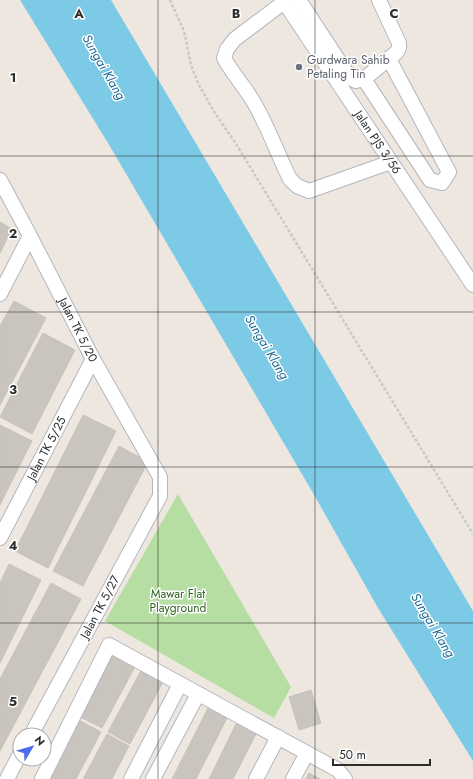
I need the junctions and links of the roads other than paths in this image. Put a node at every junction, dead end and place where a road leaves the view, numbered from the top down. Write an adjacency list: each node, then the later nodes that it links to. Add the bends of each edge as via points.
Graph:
1 (299, 0): 5 (street, via 350,78 356,81)
2 (379, 0): 4 (street, via 399,43 397,52)
3 (284, 1): 6 (street, Jalan PJS 3/56); 6 (street, via 235,39 224,58 259,111 290,179 308,191)
4 (389, 59): 5 (street); 5 (street, via 449,172 442,183 430,180)
5 (364, 79)
6 (391, 162): 9 (street, Jalan PJS 3/56)
7 (0, 180): 8 (street, Jalan TK 5/20)
8 (30, 236): 10 (street); 11 (street, Jalan TK 5/20)
9 (473, 285)
10 (0, 294)
11 (93, 359): 12 (street, Jalan TK 5/20); 13 (street, Jalan TK 5/25)
12 (160, 477): 16 (street, Jalan TK 5/27, via 160,496)
13 (0, 538)
14 (180, 684): 15 (street); 21 (street, via 109,645); 22 (street)
15 (198, 694): 17 (street); 23 (street)
16 (34, 727)
17 (278, 738): 18 (street); 24 (street)
18 (307, 753): 25 (street); 26 (street, via 338,770)
19 (13, 767): 20 (street)
20 (7, 779)
21 (42, 779)
22 (131, 779)
23 (153, 779)
24 (256, 779)
25 (293, 779)
26 (345, 779)

